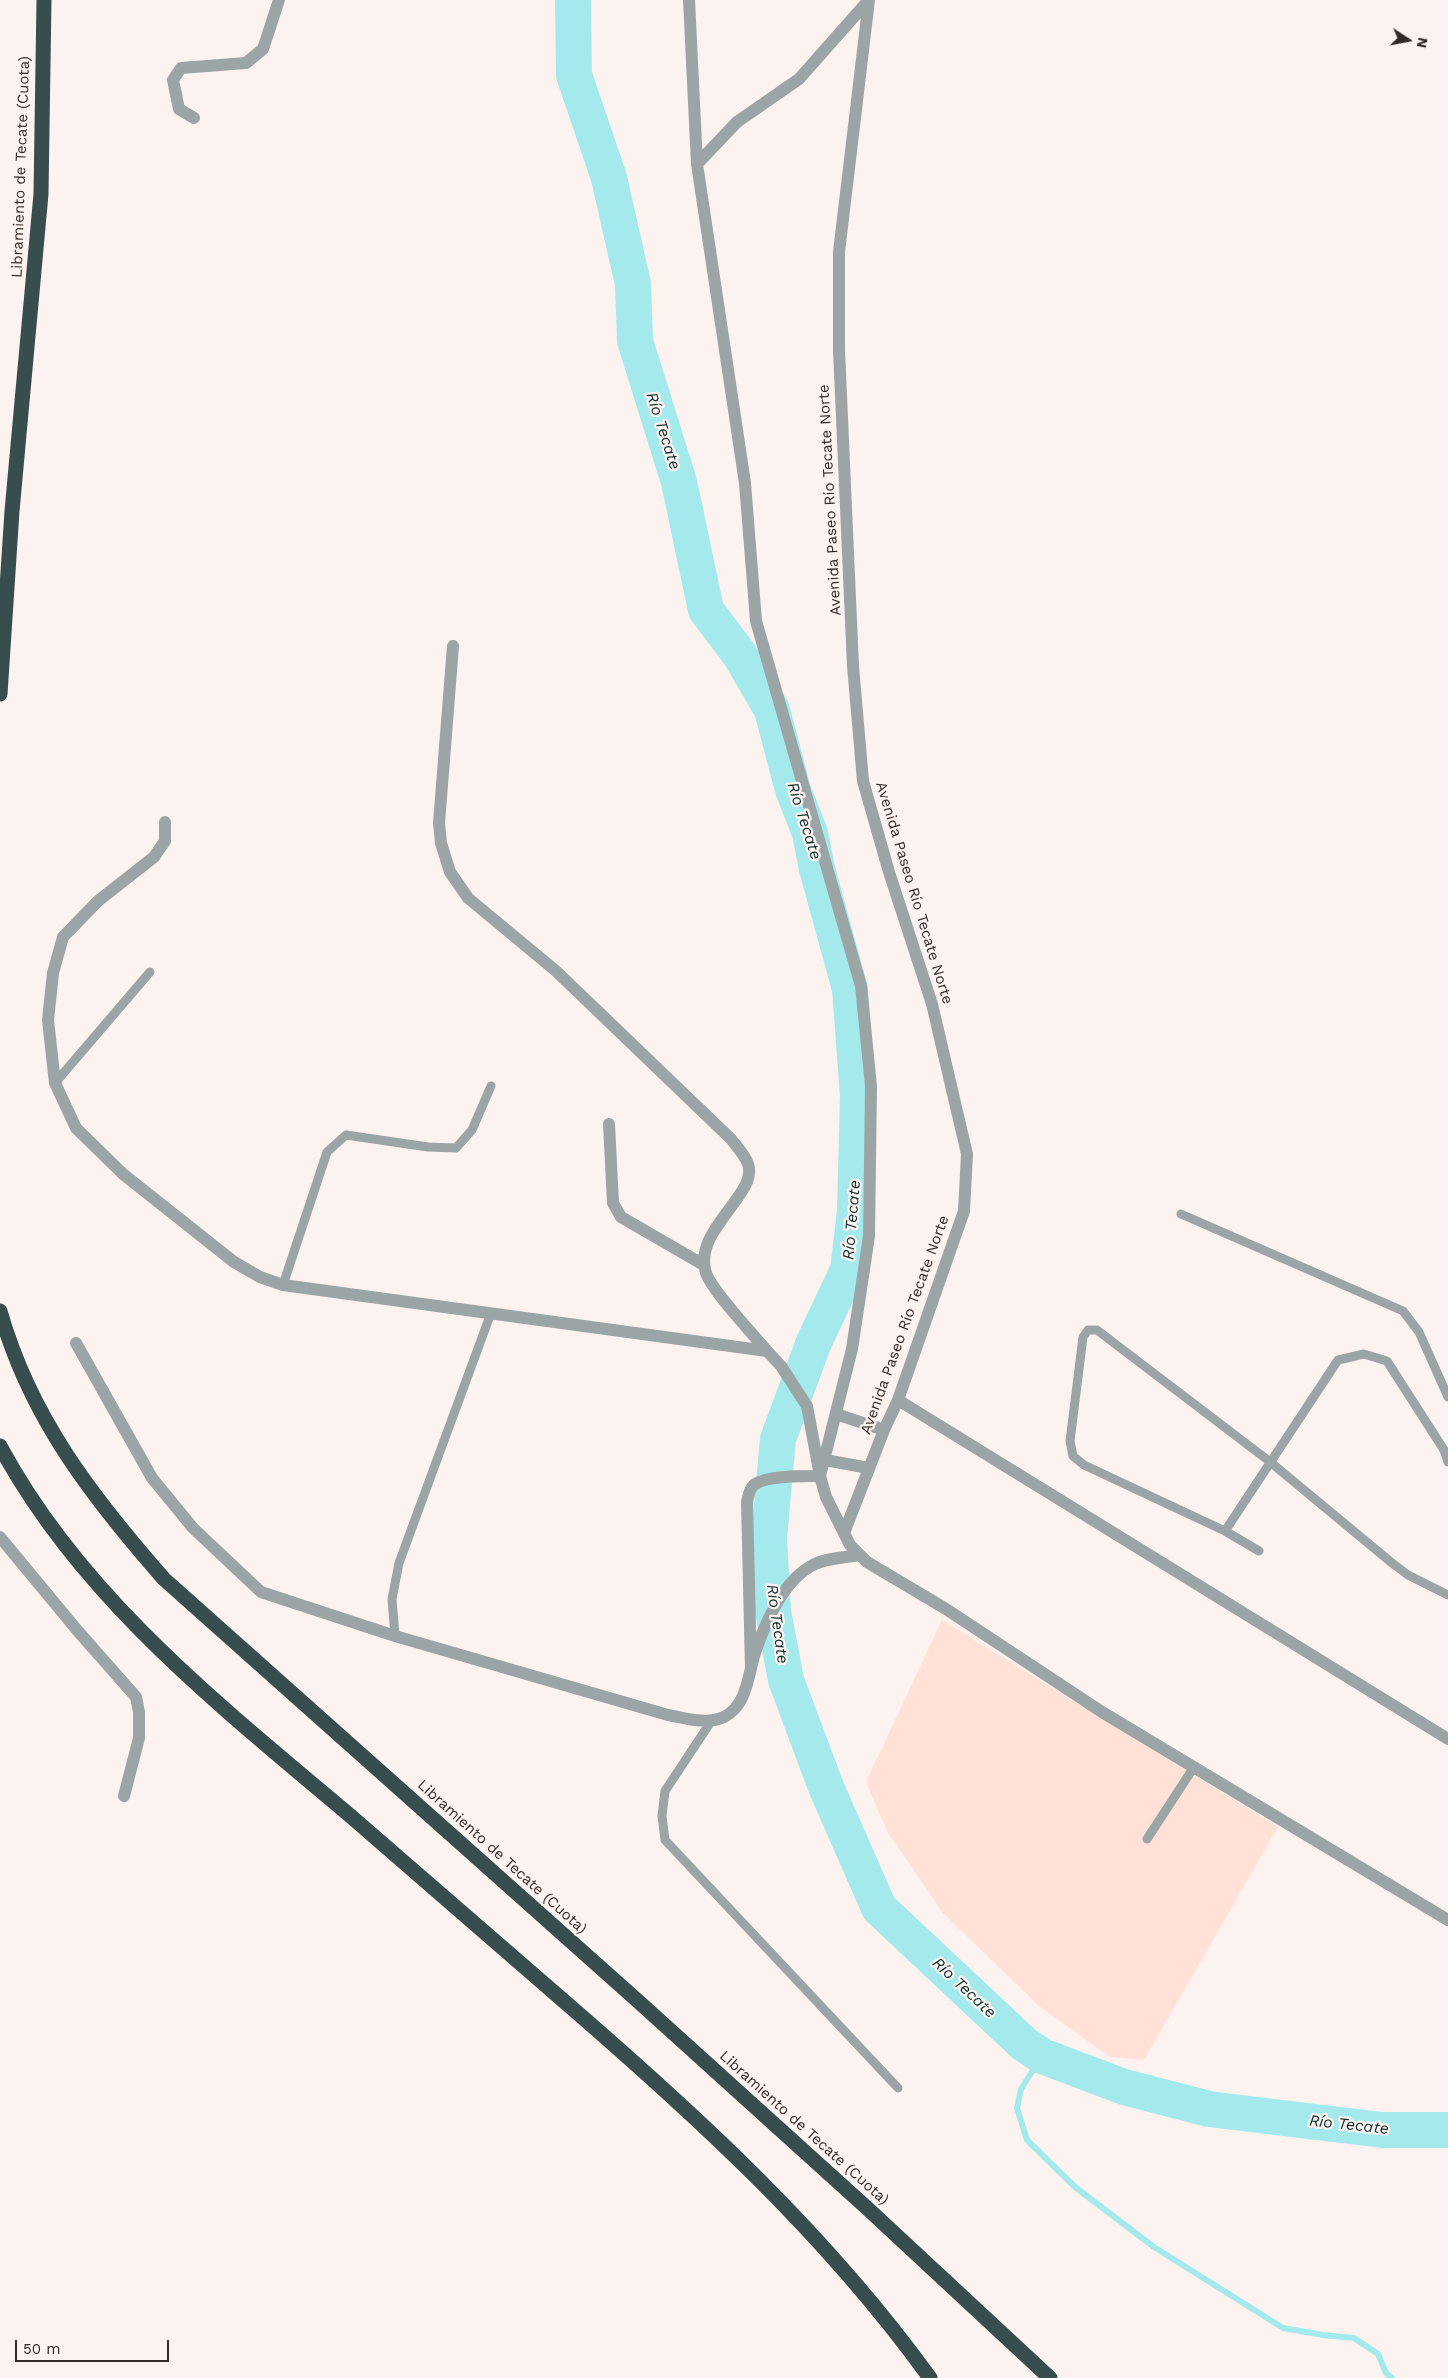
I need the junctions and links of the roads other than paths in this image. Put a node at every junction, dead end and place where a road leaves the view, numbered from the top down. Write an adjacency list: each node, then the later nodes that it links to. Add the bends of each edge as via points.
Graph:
1 (44, 0): 8 (highway, Libramiento de Tecate (Cuota), via 41,194 12,511)
2 (279, 0): 5 (street, via 263,49 246,63 181,68 173,80 179,109)
3 (688, 0): 6 (street)
4 (868, 1): 6 (street, via 799,78 737,122); 22 (street, Avenida Paseo Río Tecate Norte, via 839,252 840,360 854,666 863,781 932,1004 967,1154 964,1211)
5 (194, 118)
6 (697, 164): 23 (street, via 745,483 756,621 861,986 871,1086 869,1236 852,1349)
7 (453, 646): 15 (street, via 439,823 450,872 468,898 556,971 731,1139 748,1163 748,1178 706,1246)
8 (0, 694)
9 (166, 822): 11 (street, via 165,841 154,857 98,901 63,937 53,973 48,1020)
10 (150, 972): 11 (lane)
11 (55, 1083): 16 (street, via 76,1128 123,1174 234,1262 260,1277)
12 (491, 1086): 16 (lane, via 472,1130 456,1148 346,1135 327,1152)
13 (609, 1124): 15 (street, via 613,1203 621,1217)
14 (1180, 1214): 21 (lane, via 1403,1311 1419,1332)
15 (704, 1265): 20 (street, via 712,1284)
16 (283, 1285): 18 (street)
17 (0, 1311): 47 (highway, Libramiento de Tecate (Cuota), via 9,1342 56,1442 116,1524 164,1579 661,2022)
18 (491, 1313): 20 (street); 37 (lane, via 399,1563 392,1599)
19 (76, 1343): 37 (street, via 152,1478 193,1528 261,1592)
20 (767, 1351): 30 (street, via 807,1406)
21 (1448, 1397)
22 (898, 1400): 24 (street, Avenida Paseo Río Tecate Norte); 40 (street)
23 (836, 1414): 24 (street); 26 (street)
24 (884, 1430): 29 (street, Avenida Paseo Río Tecate Norte)
25 (0, 1446): 46 (highway, via 54,1532 90,1577 162,1651 709,2129 818,2241 873,2304)
26 (824, 1460): 29 (street); 30 (street)
27 (1269, 1461): 28 (lane, via 1338,1360 1364,1354 1387,1361 1444,1450); 31 (lane); 31 (lane, via 1097,1330 1088,1330 1083,1337 1070,1442 1073,1456 1084,1465); 36 (lane, via 1392,1563)
28 (1448, 1462)
29 (869, 1468): 32 (street, Avenida Paseo Río Tecate Norte)
30 (820, 1476): 32 (street, via 826,1497); 38 (street, via 796,1476 762,1482 751,1488 747,1502)
31 (1224, 1531): 34 (lane)
32 (844, 1533): 35 (street)
33 (0, 1537): 42 (street, via 136,1697 139,1738)
34 (1259, 1551)
35 (859, 1555): 38 (street, via 825,1561 799,1575 773,1611); 41 (street, via 1102,1712)
36 (1448, 1595)
37 (395, 1636): 39 (street, via 668,1715)
38 (751, 1668): 39 (street, via 741,1701 724,1717)
39 (712, 1720): 45 (lane, via 665,1791 662,1816 665,1840)
40 (1448, 1739)
41 (1194, 1767): 43 (lane); 44 (street)
42 (124, 1796)
43 (1147, 1839)
44 (1448, 1920)
45 (898, 2088)
46 (930, 2378)
47 (1050, 2378)

